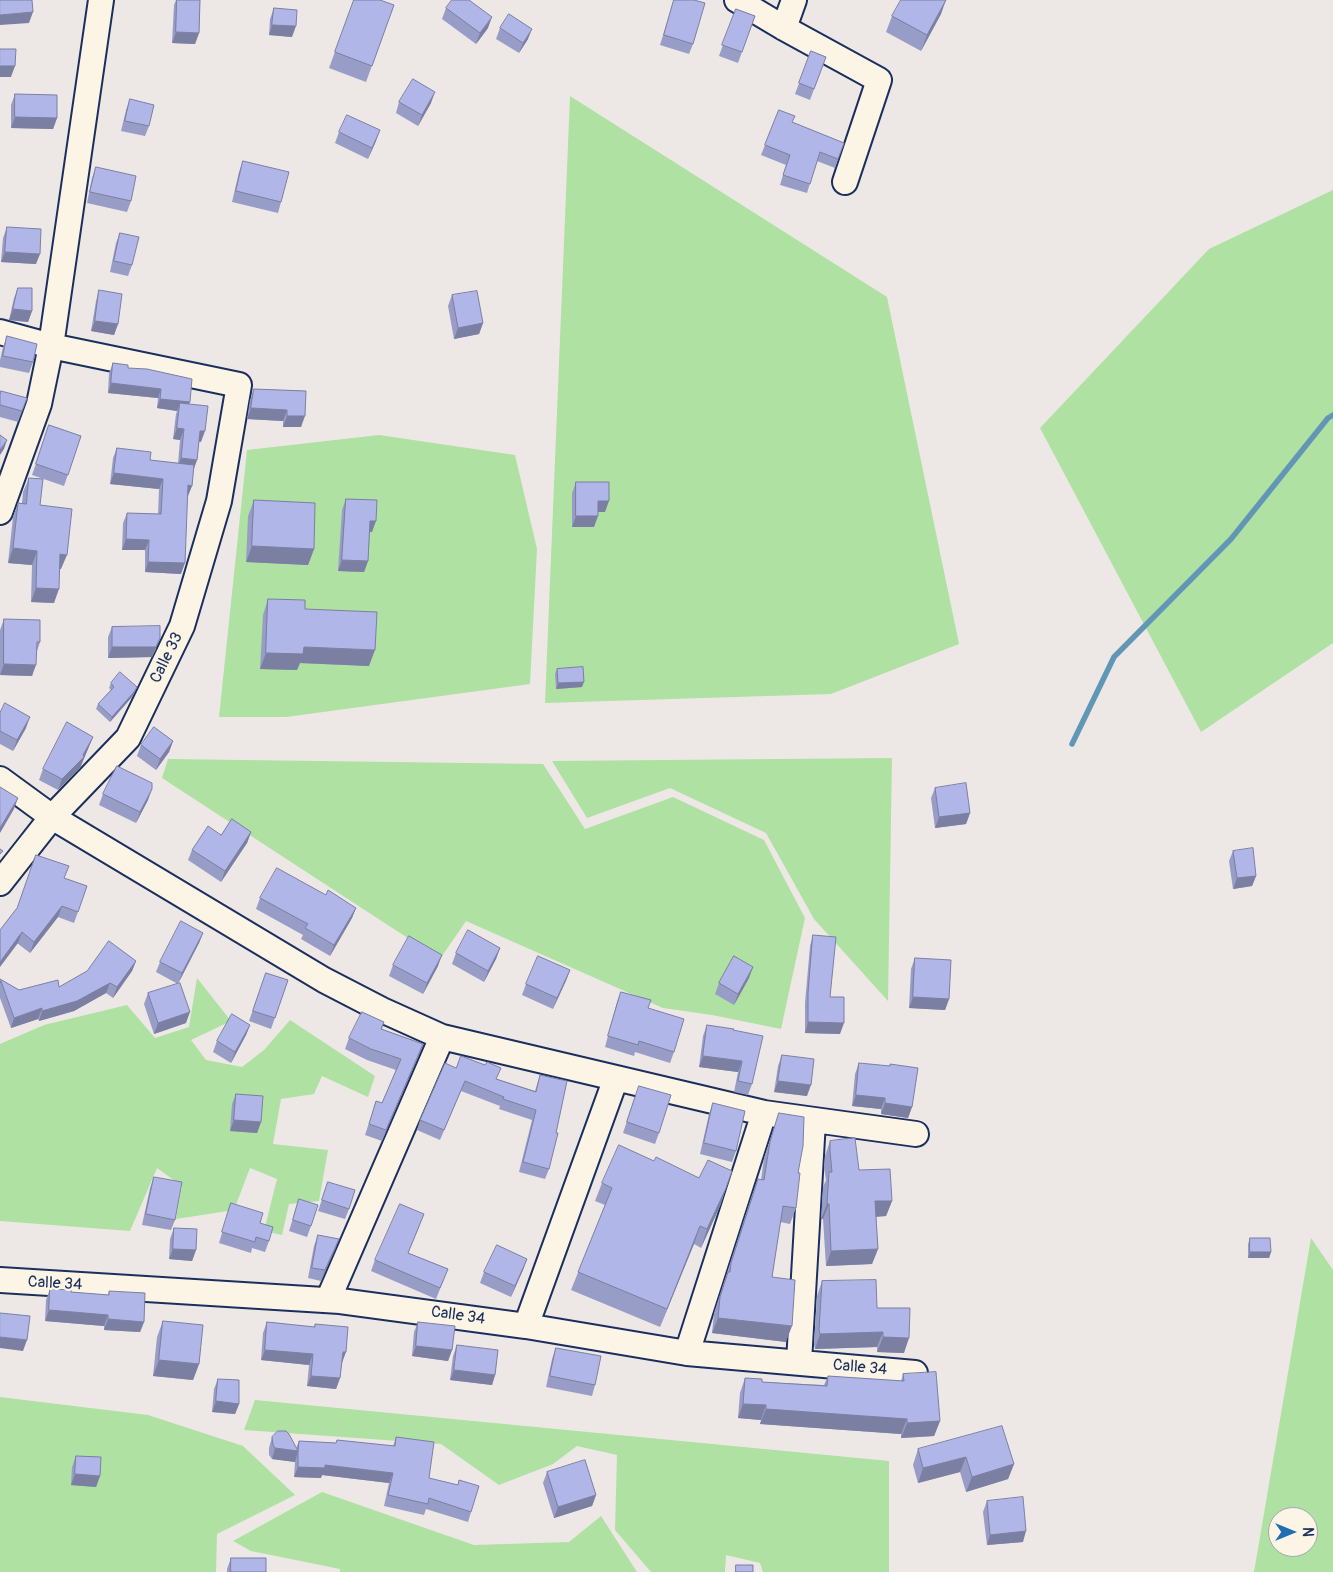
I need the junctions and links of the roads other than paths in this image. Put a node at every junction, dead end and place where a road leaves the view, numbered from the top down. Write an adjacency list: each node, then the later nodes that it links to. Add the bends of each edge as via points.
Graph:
1 (101, 0): 7 (street)
2 (737, 0): 4 (street)
3 (794, 0): 4 (street)
4 (784, 28): 5 (street, via 879,80)
5 (845, 182)
6 (0, 332): 7 (street)
7 (50, 346): 8 (street, via 39,404); 10 (street, Calle 33, via 239,385 219,501 182,626 128,738)
8 (0, 512)
9 (0, 780): 10 (street)
10 (52, 817): 11 (street, Calle 33); 12 (street, via 324,980)
11 (0, 883)
12 (442, 1037): 13 (street); 18 (street)
13 (616, 1078): 14 (street); 19 (street)
14 (764, 1113): 15 (street); 20 (street)
15 (813, 1121): 16 (street); 21 (street)
16 (916, 1134)
17 (0, 1280): 18 (street, Calle 34)
18 (328, 1300): 19 (street, Calle 34)
19 (526, 1326): 20 (street, Calle 34)
20 (688, 1353): 21 (street, Calle 34)
21 (799, 1362): 22 (street, Calle 34)
22 (915, 1373)

